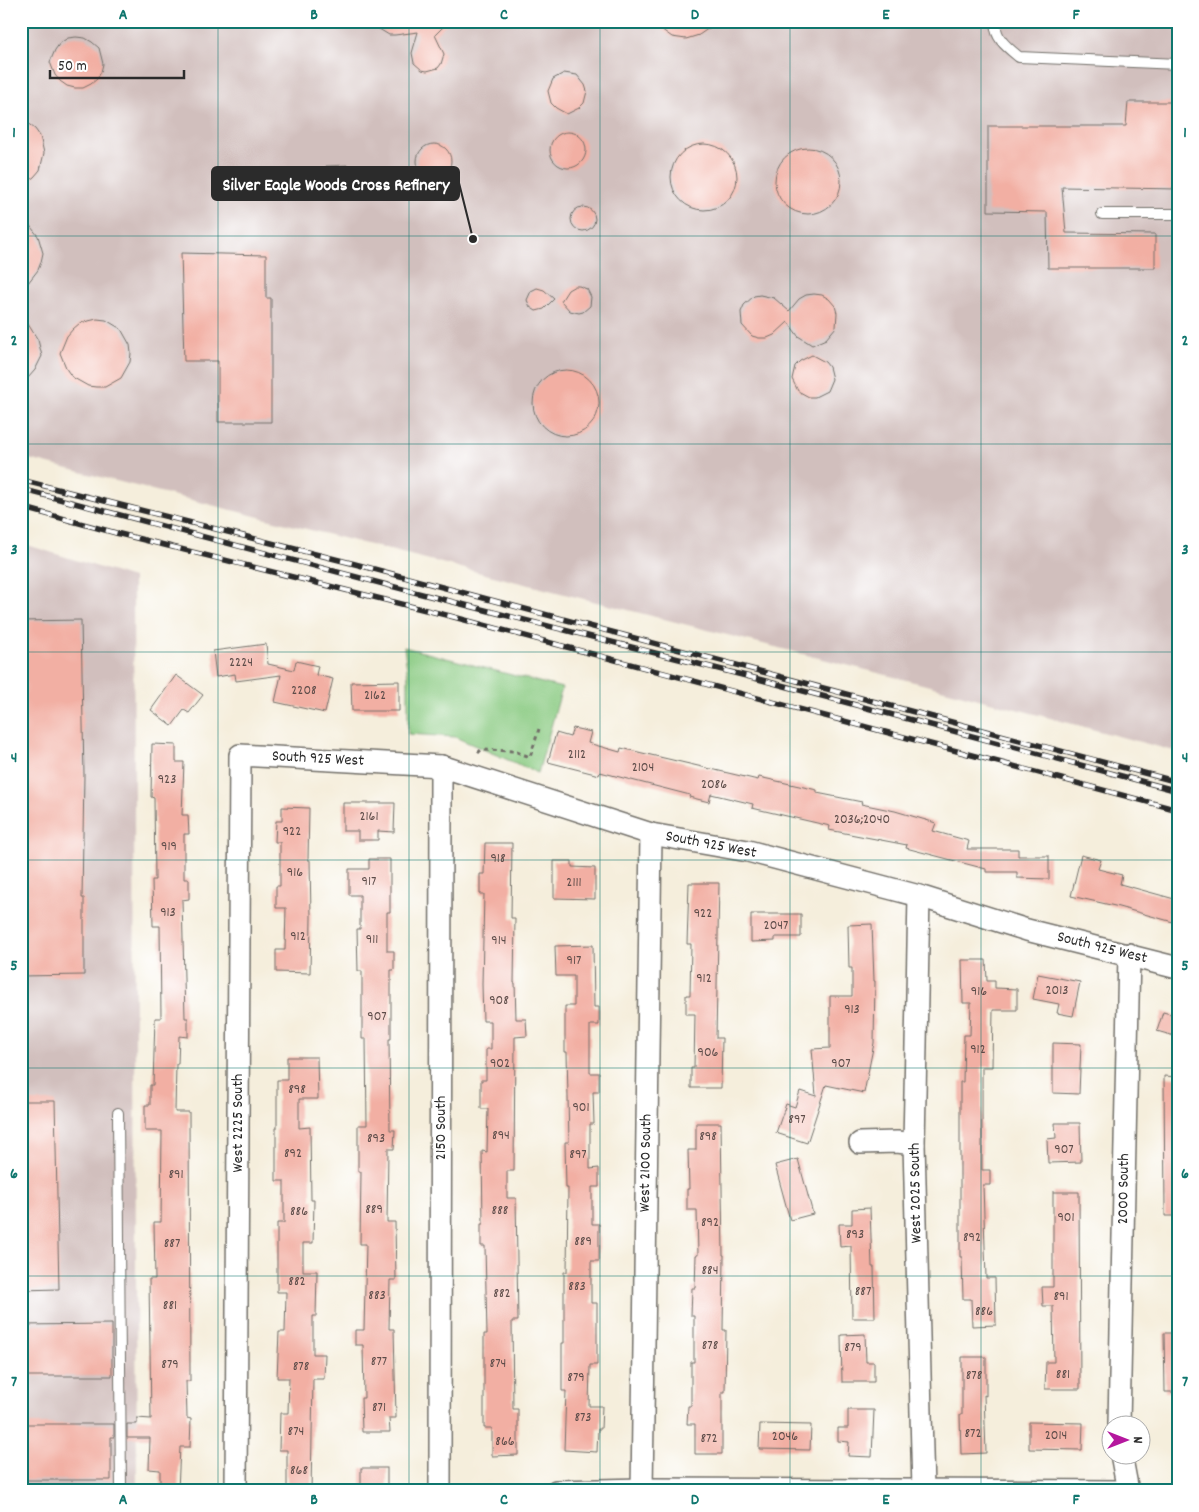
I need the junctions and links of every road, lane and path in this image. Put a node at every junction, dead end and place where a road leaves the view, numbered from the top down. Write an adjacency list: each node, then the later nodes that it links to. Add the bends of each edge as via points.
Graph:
1 (996, 21): 2 (lane, via 1002,43 1019,57)
2 (1178, 64)
3 (1102, 214): 4 (lane)
4 (1178, 214)
5 (539, 729): 6 (path, via 530,756 514,751 480,750)
6 (478, 753)
7 (240, 755): 8 (street, South 925 West); 21 (street, West 2225 South)
8 (441, 766): 9 (street, South 925 West); 22 (street, 2150 South)
9 (651, 834): 10 (street, South 925 West, via 748,851); 18 (street, West 2100 South)
10 (919, 896): 11 (street, South 925 West, via 1027,930); 15 (street, West 2025 South)
11 (1129, 954): 12 (street, South 925 West); 16 (street, 2000 South)
12 (1178, 968)
13 (118, 1114): 20 (lane)
14 (860, 1143): 15 (street)
15 (914, 1144): 19 (street, West 2025 South)
16 (1119, 1414)
17 (1123, 1464): 24 (street)
18 (642, 1490): 19 (street); 23 (street)
19 (923, 1490): 24 (street)
20 (121, 1491)
21 (236, 1491)
22 (440, 1491)
23 (556, 1491)
24 (1128, 1491)

